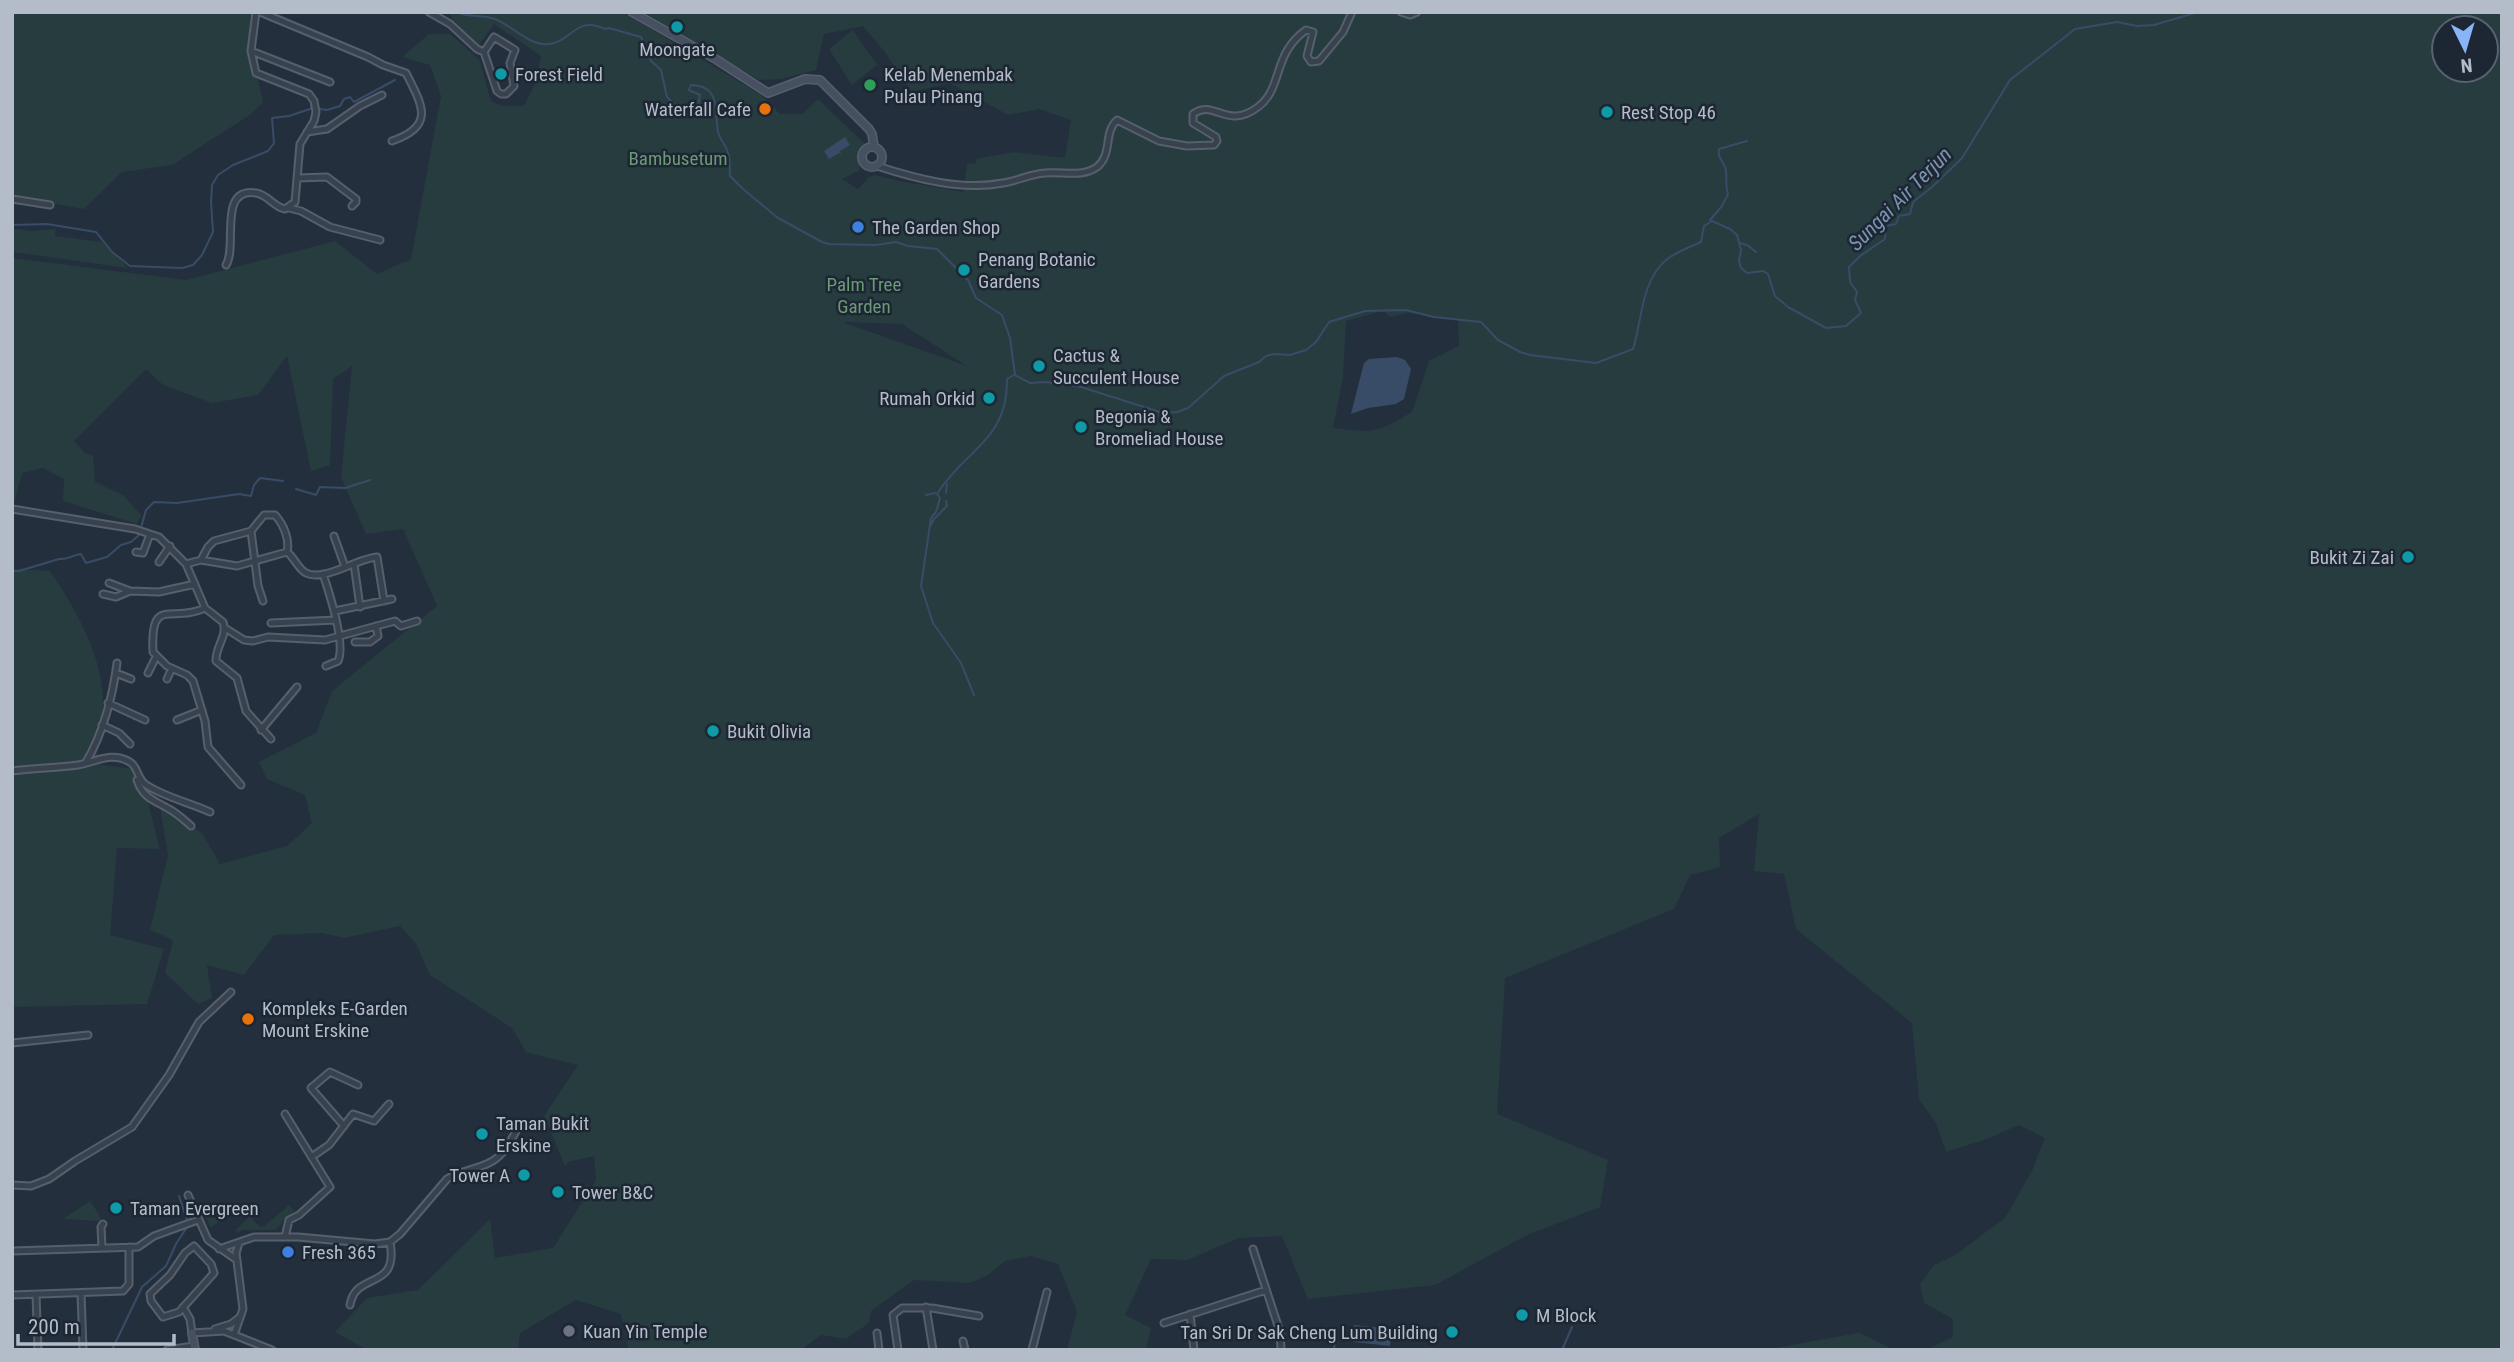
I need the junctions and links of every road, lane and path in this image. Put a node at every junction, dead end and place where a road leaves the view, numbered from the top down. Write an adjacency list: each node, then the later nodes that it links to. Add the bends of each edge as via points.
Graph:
1 (258, 12): 7 (street); 12 (street, via 406,73 423,106 420,121 410,135)
2 (429, 12): 8 (street)
3 (632, 12): 13 (street, via 768,93 812,78 820,80 869,129)
4 (1352, 12): 14 (street, via 1343,32 1319,61 1311,62 1307,56 1313,32 1306,30 1297,37 1281,61 1271,92 1247,115 1196,111 1193,123 1216,137 1214,145 1159,141 1117,120 1111,126 1105,160 1081,173 1049,172 970,187)
5 (1401, 12): 6 (street)
6 (1417, 12)
7 (251, 51): 9 (street); 11 (street, via 256,73 309,94 316,110)
8 (484, 52): 8 (street, via 497,91 509,93 514,86 510,63 514,48 494,37)
9 (330, 82)
10 (382, 95): 11 (street, via 327,129)
11 (307, 132): 15 (street, via 300,144)
12 (392, 141)
13 (874, 147): 14 (street, via 883,155); 14 (street, via 867,148 862,157 867,166)
14 (877, 166)
15 (298, 178): 17 (street); 19 (street, via 327,177 356,199)
16 (12, 199): 18 (street)
17 (295, 202): 20 (street); 21 (street)
18 (50, 205)
19 (352, 206)
20 (289, 208): 21 (street); 23 (street, via 276,207 259,194 240,197 231,212)
21 (301, 211): 22 (street, via 330,227)
22 (380, 240)
23 (226, 265)
24 (12, 509): 26 (street)
25 (251, 531): 30 (street, via 264,515 275,515 289,542); 31 (street, via 214,541); 33 (street)
26 (147, 533): 28 (street); 29 (street, via 143,552)
27 (334, 536): 36 (street)
28 (170, 546): 32 (street); 34 (street)
29 (136, 552)
30 (287, 552): 33 (street); 37 (street, via 304,572)
31 (201, 560): 33 (street, via 237,566); 34 (street)
32 (159, 562)
33 (255, 562): 43 (street)
34 (186, 564): 39 (street)
35 (354, 564): 36 (street); 44 (street, via 378,558); 45 (street)
36 (345, 567): 37 (street)
37 (323, 574): 47 (street)
38 (109, 583): 40 (street)
39 (195, 584): 40 (street, via 159,593); 46 (street)
40 (130, 591): 41 (street, via 122,596)
41 (103, 594)
42 (392, 599): 44 (street)
43 (263, 601)
44 (384, 601): 45 (street)
45 (360, 607): 47 (street)
46 (205, 608): 52 (street); 55 (street, via 158,617 152,632)
47 (335, 611): 48 (street)
48 (336, 620): 50 (street); 53 (street)
49 (417, 621): 51 (street)
50 (271, 623)
51 (376, 626): 53 (street); 54 (street, via 378,636)
52 (225, 628): 53 (street, via 253,641 268,637 325,640); 69 (street, via 216,660 237,678 246,711)
53 (338, 635): 57 (street, via 341,658)
54 (355, 642)
55 (156, 657): 58 (street); 60 (street)
56 (117, 663): 59 (street)
57 (326, 666)
58 (172, 668): 62 (street); 65 (street, via 193,681)
59 (116, 673): 61 (street); 64 (street)
60 (148, 673)
61 (131, 679)
62 (167, 679)
63 (297, 687): 69 (street)
64 (108, 703): 67 (street); 68 (street)
65 (202, 710): 66 (street); 75 (street, via 208,747)
66 (177, 719)
67 (145, 720)
68 (102, 725): 71 (street); 72 (street)
69 (261, 730): 70 (street)
70 (271, 739)
71 (130, 744)
72 (83, 763): 73 (street); 74 (street, via 110,757 130,762)
73 (12, 771)
74 (138, 777): 76 (street, via 148,787); 77 (street, via 141,791 149,799)
75 (242, 785)
76 (210, 813)
77 (191, 826)
78 (232, 992): 87 (street, via 199,1022 132,1127 49,1179 30,1186)
79 (88, 1035): 80 (street)
80 (12, 1043)
81 (358, 1085): 85 (street, via 330,1072 311,1088)
82 (389, 1104): 85 (street, via 374,1121 355,1114)
83 (285, 1114): 86 (street)
84 (520, 1124): 93 (street, via 498,1158 447,1179)
85 (344, 1126): 86 (street)
86 (313, 1156): 91 (street, via 330,1187 289,1220)
87 (12, 1185)
88 (188, 1195): 89 (street)
89 (198, 1220): 94 (street); 96 (street, via 208,1240)
90 (103, 1224): 95 (street)
91 (285, 1237): 92 (street); 93 (street)
92 (245, 1239): 96 (street); 99 (street, via 237,1247)
93 (390, 1242): 105 (street, via 389,1270 354,1292)
94 (129, 1247): 95 (street); 102 (street, via 126,1289)
95 (102, 1248): 98 (street)
96 (219, 1249): 99 (street)
97 (1253, 1249): 100 (street)
98 (12, 1251)
99 (237, 1260): 109 (street)
100 (1266, 1290): 108 (street); 128 (street)
101 (1046, 1292): 126 (street)
102 (81, 1293): 104 (street); 119 (street)
103 (12, 1295): 104 (street)
104 (36, 1295): 118 (street)
105 (350, 1304)
106 (183, 1307): 106 (street, via 214,1271 194,1246 149,1297 163,1317); 113 (street)
107 (926, 1307): 110 (street); 123 (street, via 911,1307 894,1315); 124 (street)
108 (1190, 1314): 111 (street); 127 (street)
109 (242, 1315): 112 (street); 115 (street)
110 (979, 1317)
111 (1164, 1323)
112 (209, 1331): 113 (street); 115 (street)
113 (192, 1333): 117 (street)
114 (877, 1333): 122 (street)
115 (234, 1335): 121 (street)
116 (963, 1341): 125 (street)
117 (194, 1348): 120 (street)
118 (38, 1350)
119 (83, 1350)
120 (167, 1350)
121 (272, 1350)
122 (879, 1350)
123 (898, 1350)
124 (933, 1350)
125 (965, 1350)
126 (1032, 1350)
127 (1194, 1350)
128 (1281, 1350)

